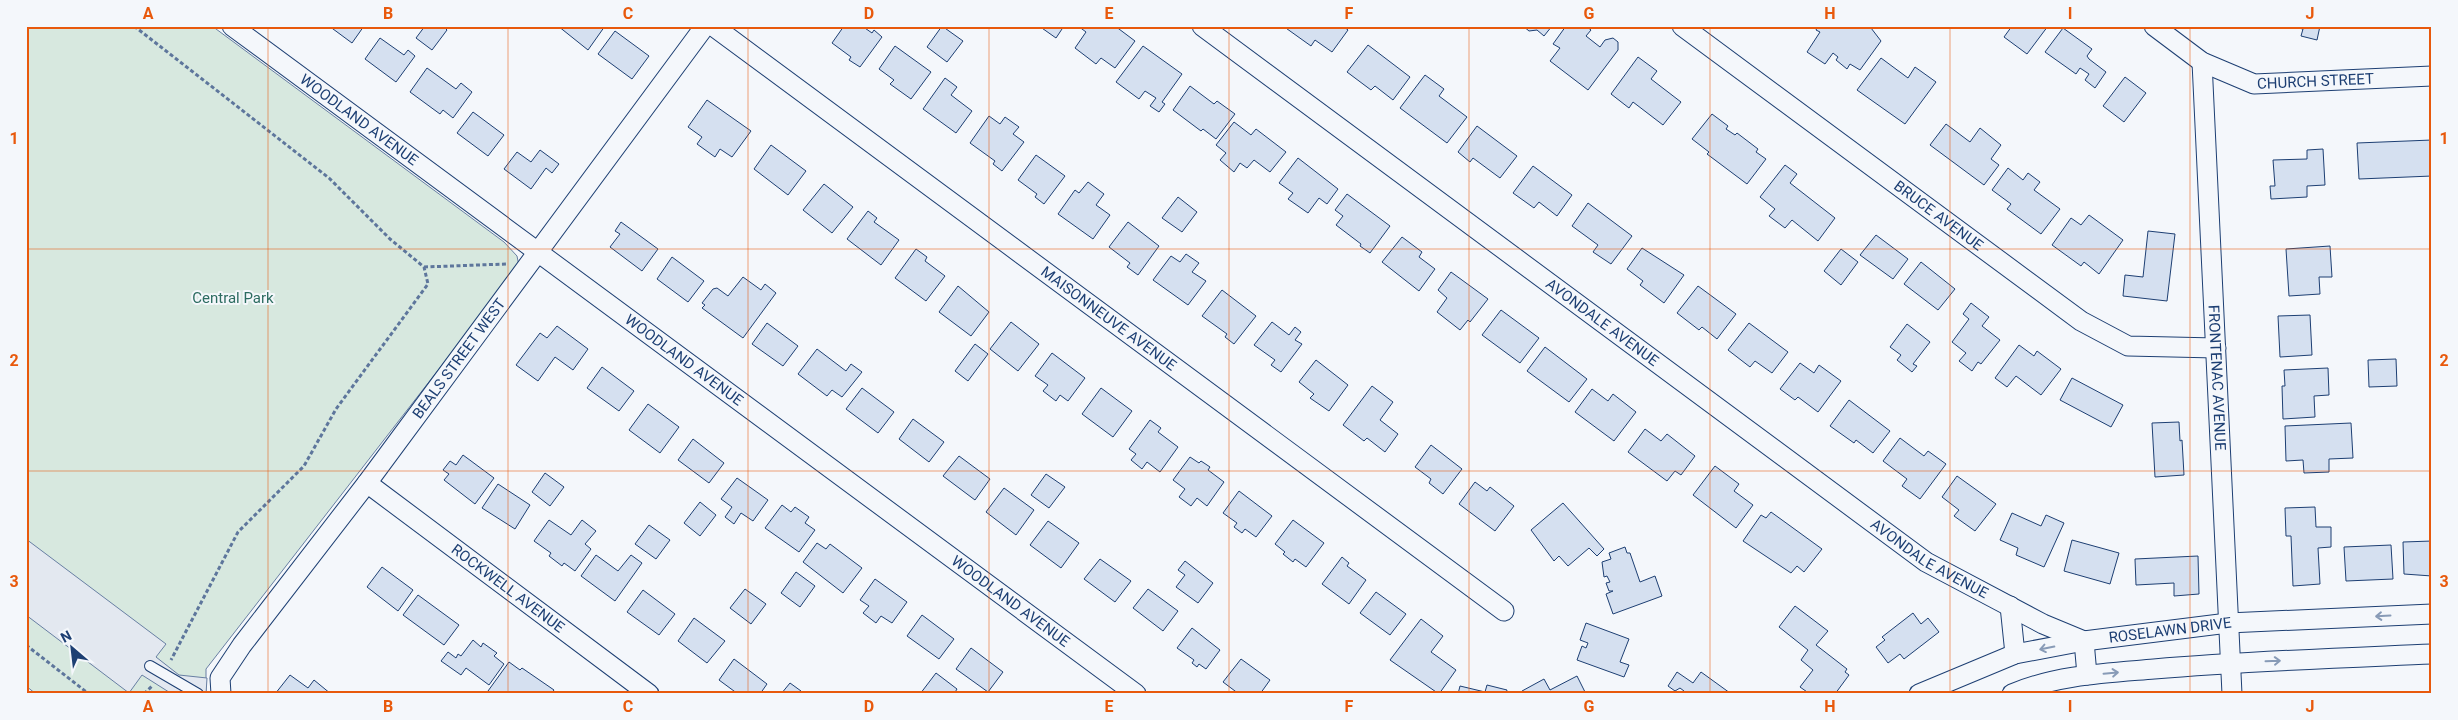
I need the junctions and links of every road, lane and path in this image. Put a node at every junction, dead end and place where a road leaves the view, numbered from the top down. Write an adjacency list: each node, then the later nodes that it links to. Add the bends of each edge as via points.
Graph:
1 (134, 26): 12 (path, via 329,178 390,240)
2 (232, 26): 10 (street, WOODLAND AVENUE)
3 (706, 26): 10 (street, BEALS STREET WEST)
4 (713, 26): 16 (street, MAISONNEUVE AVENUE)
5 (1202, 26): 15 (street, AVONDALE AVENUE, via 1926,562)
6 (1682, 26): 13 (street, BRUCE AVENUE, via 2081,321 2128,346)
7 (2154, 26): 8 (street, CHURCH STREET)
8 (2202, 62): 9 (street, CHURCH STREET, via 2254,84); 13 (street, FRONTENAC AVENUE)
9 (2432, 76)
10 (537, 251): 14 (street, BEALS STREET WEST); 33 (street, WOODLAND AVENUE)
11 (508, 264): 12 (path)
12 (424, 267): 23 (path, via 428,284 336,410 304,466 238,532)
13 (2216, 348): 18 (street, FRONTENAC AVENUE)
14 (367, 483): 31 (street, BEALS STREET WEST, via 242,645 220,678); 32 (street, ROCKWELL AVENUE)
15 (2010, 606): 19 (street, AVONDALE AVENUE); 21 (street)
16 (1504, 611)
17 (2432, 614): 18 (street, ROSELAWN DRIVE, one-way to 18)
18 (2228, 623): 19 (street, ROSELAWN DRIVE); 24 (street, FRONTENAC AVENUE)
19 (2084, 641): 21 (street, ROSELAWN DRIVE, one-way to 21); 26 (street)
20 (26, 645): 28 (path)
21 (2015, 654): 34 (street, ROSELAWN DRIVE)
22 (2432, 654): 24 (street, one-way to 22)
23 (170, 662)
24 (2230, 662): 26 (street, one-way to 24); 36 (street, FRONTENAC AVENUE)
25 (150, 666): 30 (lane)
26 (2087, 675): 35 (street, via 2027,687)
27 (153, 685): 29 (path)
28 (89, 694)
29 (144, 694)
30 (198, 694)
31 (221, 694)
32 (649, 694)
33 (1136, 694)
34 (1919, 694)
35 (2012, 694)
36 (2232, 694)

